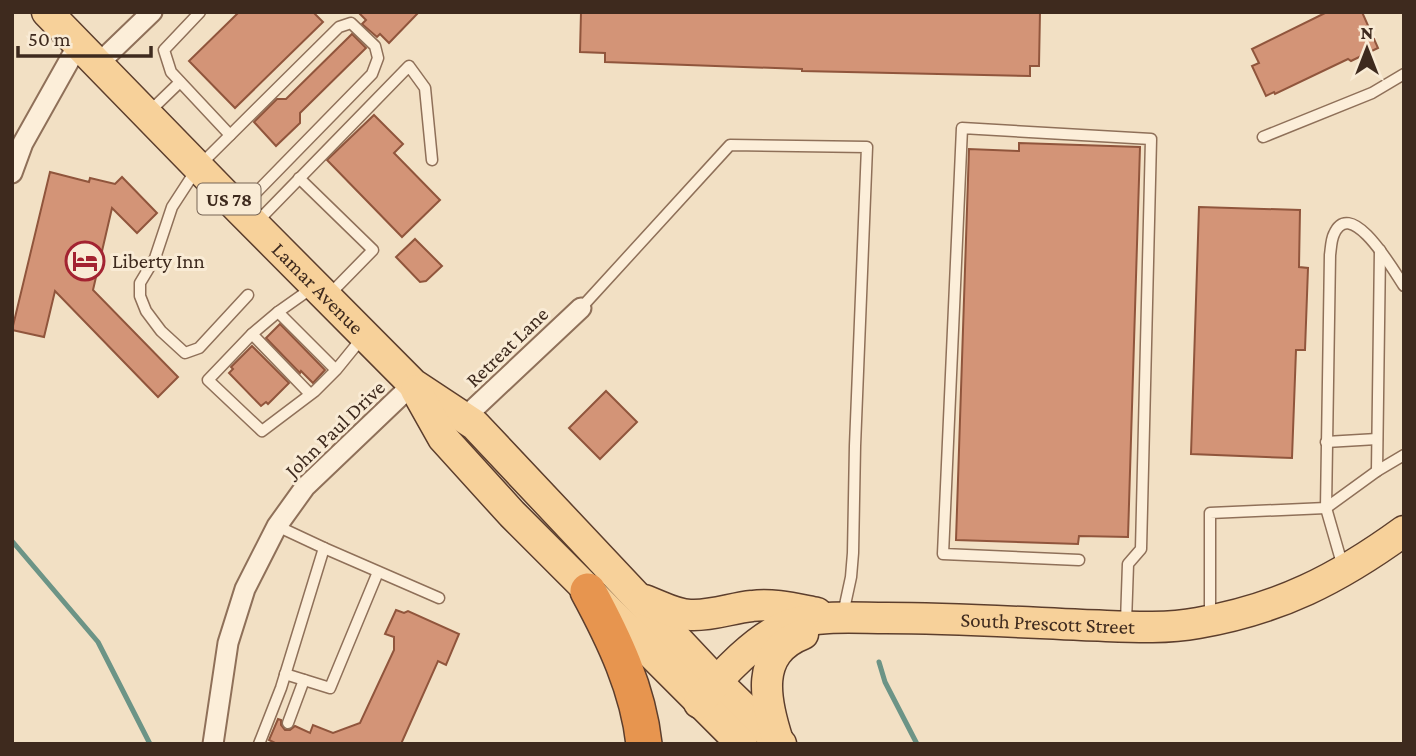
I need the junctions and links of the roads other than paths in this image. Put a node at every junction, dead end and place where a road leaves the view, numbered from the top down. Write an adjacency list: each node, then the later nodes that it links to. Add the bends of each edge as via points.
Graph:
1 (47, 12): 4 (main road, Lamar Avenue / US 78)
2 (152, 12): 4 (street)
3 (200, 12): 6 (lane, via 164,50 171,72)
4 (88, 55): 7 (main road, Lamar Avenue / US 78); 12 (street, via 23,144)
5 (1404, 74): 9 (lane, via 1372,93)
6 (180, 82): 7 (lane); 8 (lane)
7 (146, 115): 11 (main road, Lamar Avenue / US 78)
8 (230, 135): 11 (lane); 14 (lane, via 339,27 351,23 375,46 378,58 372,74)
9 (1263, 137)
10 (432, 160): 13 (lane, via 425,88 409,66)
11 (198, 167): 14 (main road, Lamar Avenue / US 78); 18 (lane, via 172,207 156,258 140,283 140,296 161,331 184,353 199,348)
12 (12, 173)
13 (299, 178): 14 (lane); 17 (lane, via 373,250)
14 (247, 217): 17 (main road, Lamar Avenue / US 78)
15 (1380, 250): 16 (lane); 27 (lane); 28 (lane, via 1356,224 1346,223 1334,234)
16 (1404, 286)
17 (321, 292): 20 (lane); 22 (main road, Lamar Avenue / US 78)
18 (248, 295)
19 (581, 308): 26 (street, Retreat Lane); 41 (lane, via 730,145 867,147 853,553)
20 (278, 312): 21 (lane); 23 (lane, via 312,351)
21 (252, 334): 25 (lane, via 276,352); 25 (lane, via 208,380 261,431)
22 (364, 335): 23 (lane); 24 (main road, Lamar Avenue / US 78)
23 (336, 370): 25 (lane)
24 (413, 384): 26 (main road, Lamar Avenue / US 78); 32 (street, John Paul Drive, via 305,487); 38 (main road, Lamar Avenue / US 78, via 443,439)
25 (310, 394)
26 (464, 418): 39 (main road, Lamar Avenue / US 78)
27 (1377, 439): 28 (lane); 30 (lane)
28 (1326, 442): 31 (lane)
29 (1404, 455): 30 (lane)
30 (1377, 471): 31 (lane)
31 (1326, 508): 36 (lane); 42 (lane, via 1210,513)
32 (277, 526): 34 (lane); 49 (street, John Paul Drive, via 246,589 228,643)
33 (1404, 531): 36 (main road, South Prescott Street)
34 (324, 548): 37 (lane); 44 (lane)
35 (1079, 560): 43 (lane, via 943,554 962,128 1151,139 1142,549 1128,565)
36 (1344, 571): 42 (main road, South Prescott Street, via 1289,599)
37 (378, 572): 40 (lane); 45 (lane, via 330,688)
38 (588, 591): 46 (main road, Lamar Avenue / US 78); 51 (highway, via 608,627 634,694)
39 (637, 597): 41 (main road, via 690,615 754,605); 46 (main road, Lamar Avenue / US 78)
40 (439, 598)
41 (842, 618): 43 (main road, South Prescott Street); 46 (main road, South Prescott Street, via 813,619 775,631); 48 (main road, via 790,639 775,655 766,688)
42 (1210, 620): 43 (main road, South Prescott Street)
43 (1125, 626)
44 (285, 674): 45 (lane); 50 (lane)
45 (304, 680): 47 (lane)
46 (708, 692): 48 (main road, Lamar Avenue / US 78); 52 (main road, Lamar Avenue / US 78)
47 (288, 723)
48 (780, 743)
49 (213, 744)
50 (259, 744)
51 (644, 744)
52 (742, 744)

